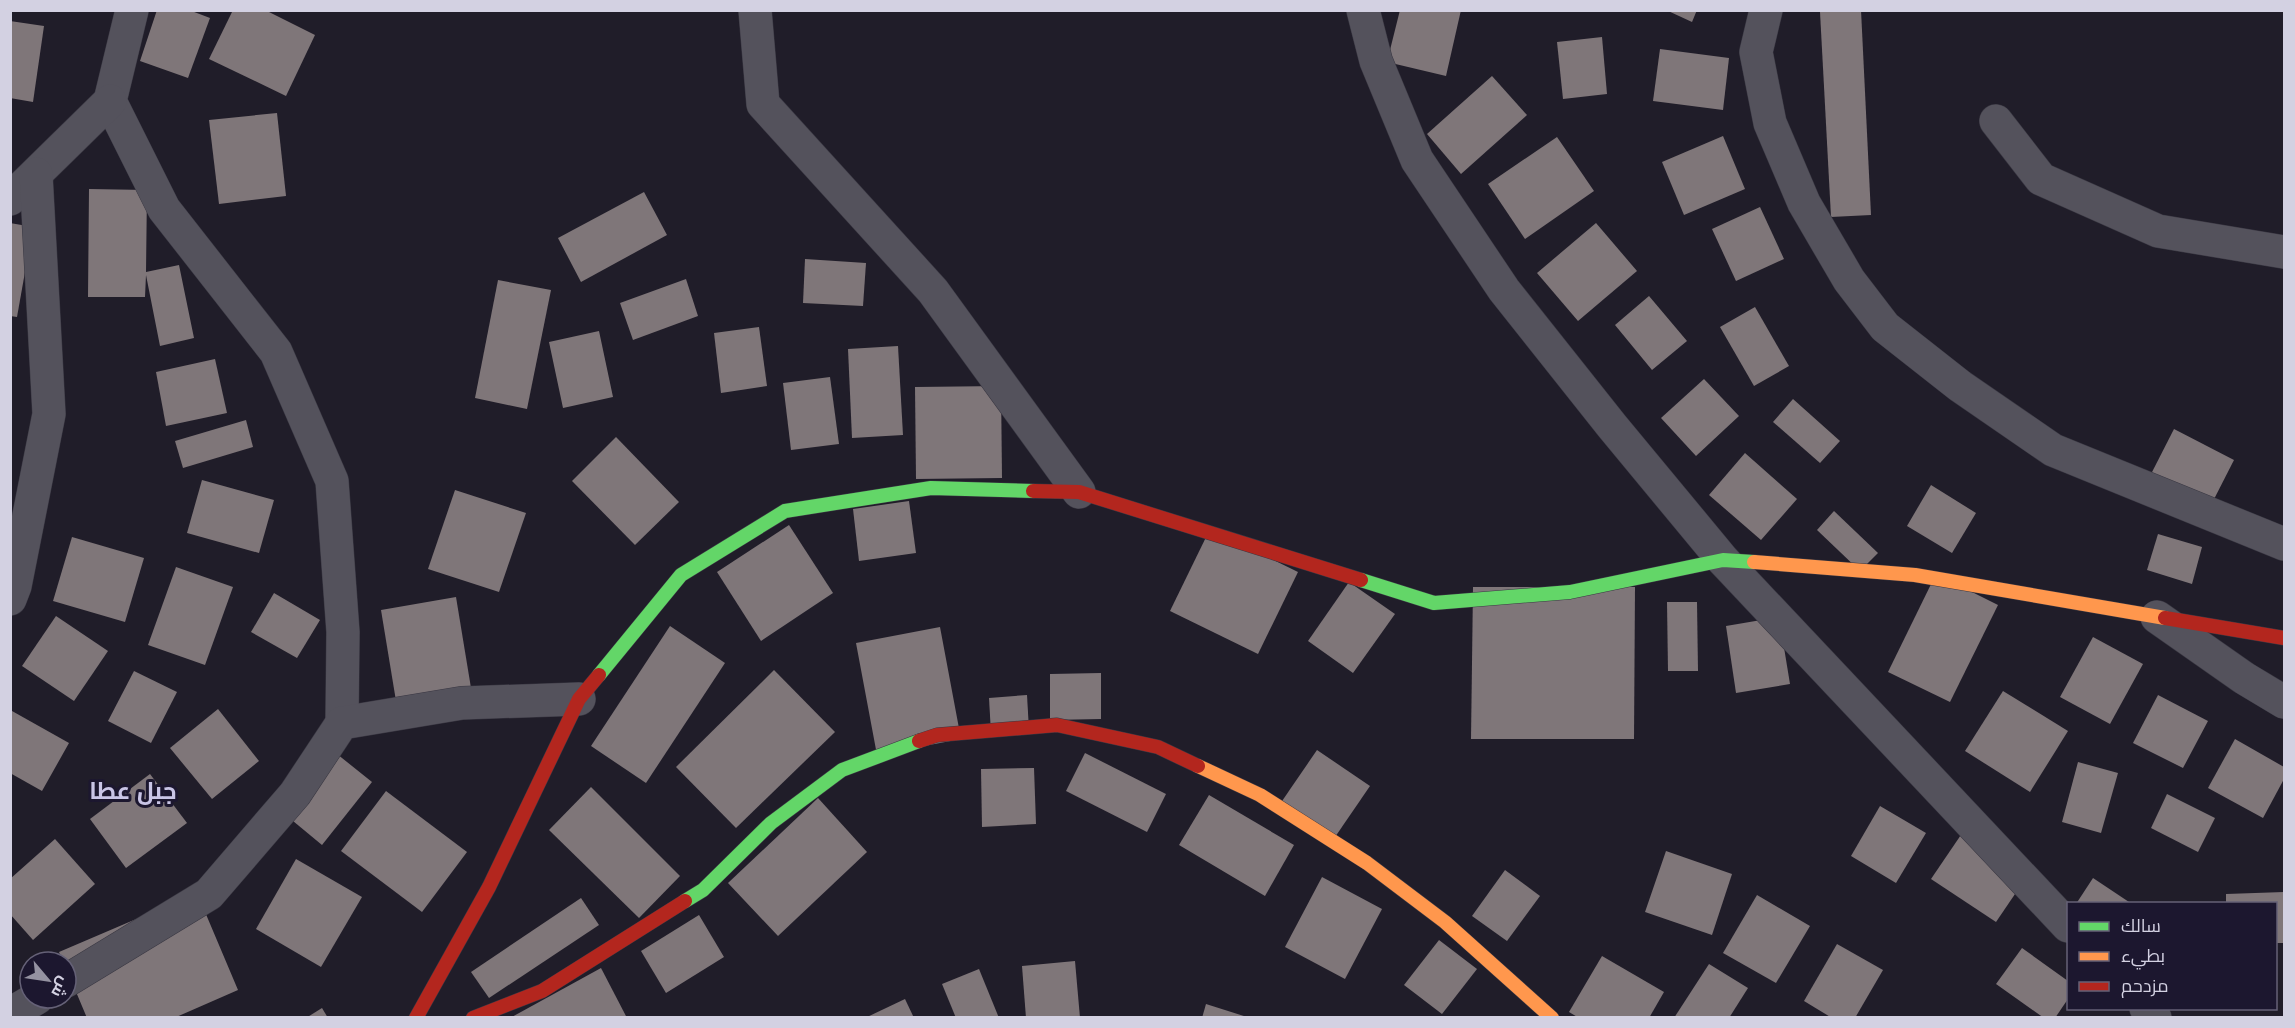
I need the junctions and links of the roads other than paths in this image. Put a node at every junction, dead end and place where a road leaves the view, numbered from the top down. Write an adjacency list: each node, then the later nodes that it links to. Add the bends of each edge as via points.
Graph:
1 (132, 10): 5 (street)
2 (756, 10): 10 (street, via 763,104 933,291)
3 (1363, 10): 12 (street, via 1376,61 1417,160 1504,290)
4 (1766, 10): 11 (street, via 1756,52 1770,123 1803,203 1849,280 1885,327 1960,386 2053,450)
5 (110, 101): 7 (street); 18 (street, via 164,209 276,352 332,481 343,632)
6 (1996, 122): 9 (street, via 2041,178 2158,231)
7 (36, 174): 8 (street); 13 (street, via 49,414)
8 (10, 199)
9 (2284, 252)
10 (1079, 492): 12 (main road, via 1434,603 1570,592); 16 (main road, via 931,488 785,511 681,575)
11 (2284, 544)
12 (1724, 560): 14 (main road, via 1915,575); 19 (street)
13 (10, 599)
14 (2157, 617): 15 (main road); 17 (street)
15 (2284, 638)
16 (579, 699): 18 (street, via 462,703); 21 (main road, via 489,887)
17 (2284, 702)
18 (342, 723): 20 (street, via 295,794 209,894)
19 (2067, 925)
20 (78, 974)
21 (416, 1017)
22 (473, 1017): 23 (main road, via 542,991 703,890 771,823 842,771 937,735 1058,725 1158,747 1260,795 1367,863 1428,909)
23 (1552, 1017)

